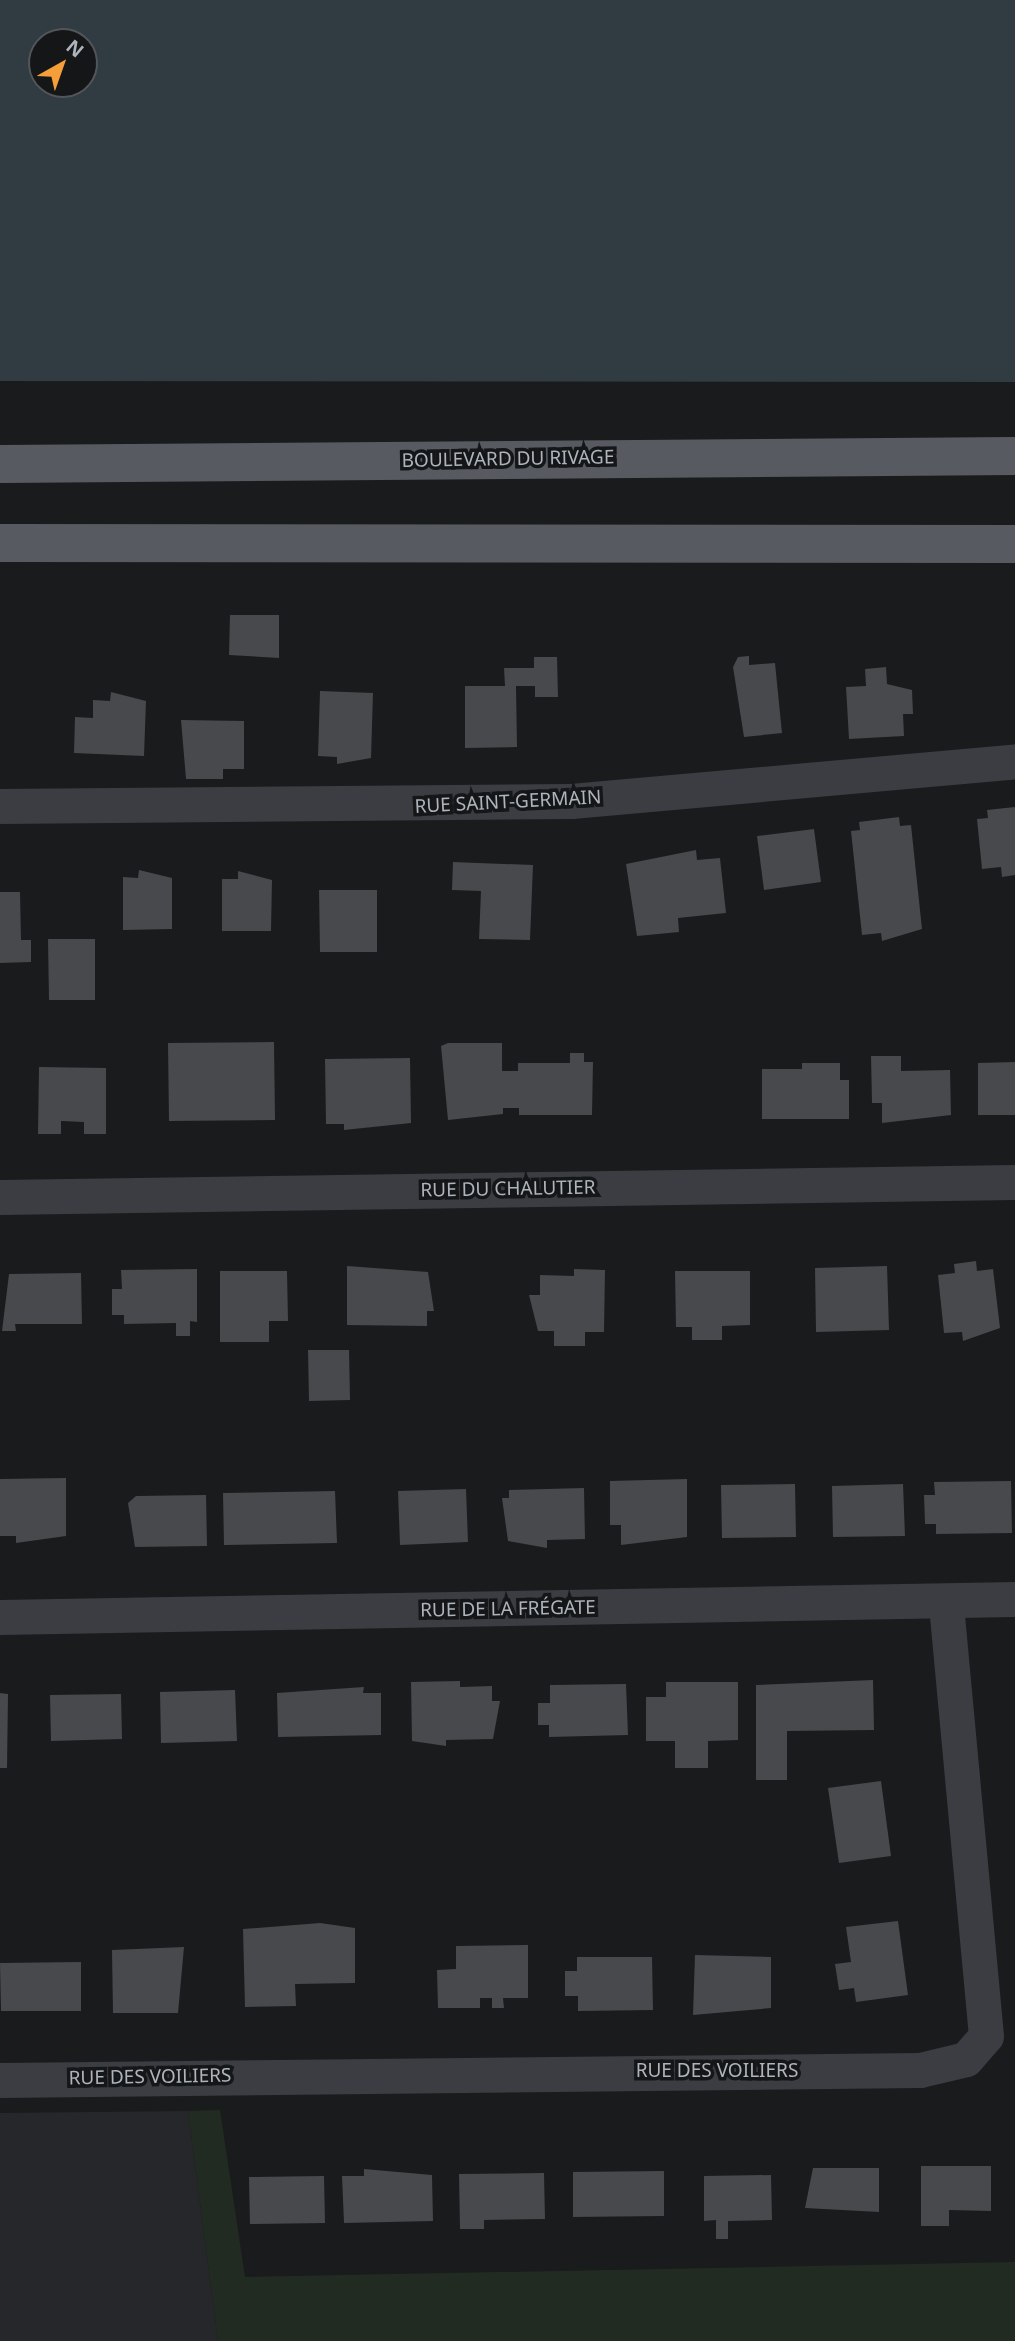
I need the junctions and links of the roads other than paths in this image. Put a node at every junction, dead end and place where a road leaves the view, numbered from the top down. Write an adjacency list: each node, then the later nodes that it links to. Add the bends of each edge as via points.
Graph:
1 (1015, 456): 2 (main road, BOULEVARD DU RIVAGE)
2 (0, 464)
3 (0, 542): 4 (main road)
4 (1015, 544)
5 (1015, 761): 6 (street, RUE SAINT-GERMAIN, via 571,801)
6 (0, 806)
7 (1015, 1182): 8 (street, RUE DU CHALUTIER)
8 (0, 1197)
9 (1015, 1599): 10 (street, RUE DE LA FRÉGATE)
10 (946, 1601): 11 (street, RUE DE LA FRÉGATE); 12 (street, RUE DES VOILIERS, via 986,2036 966,2059 920,2070)
11 (0, 1617)
12 (0, 2080)

